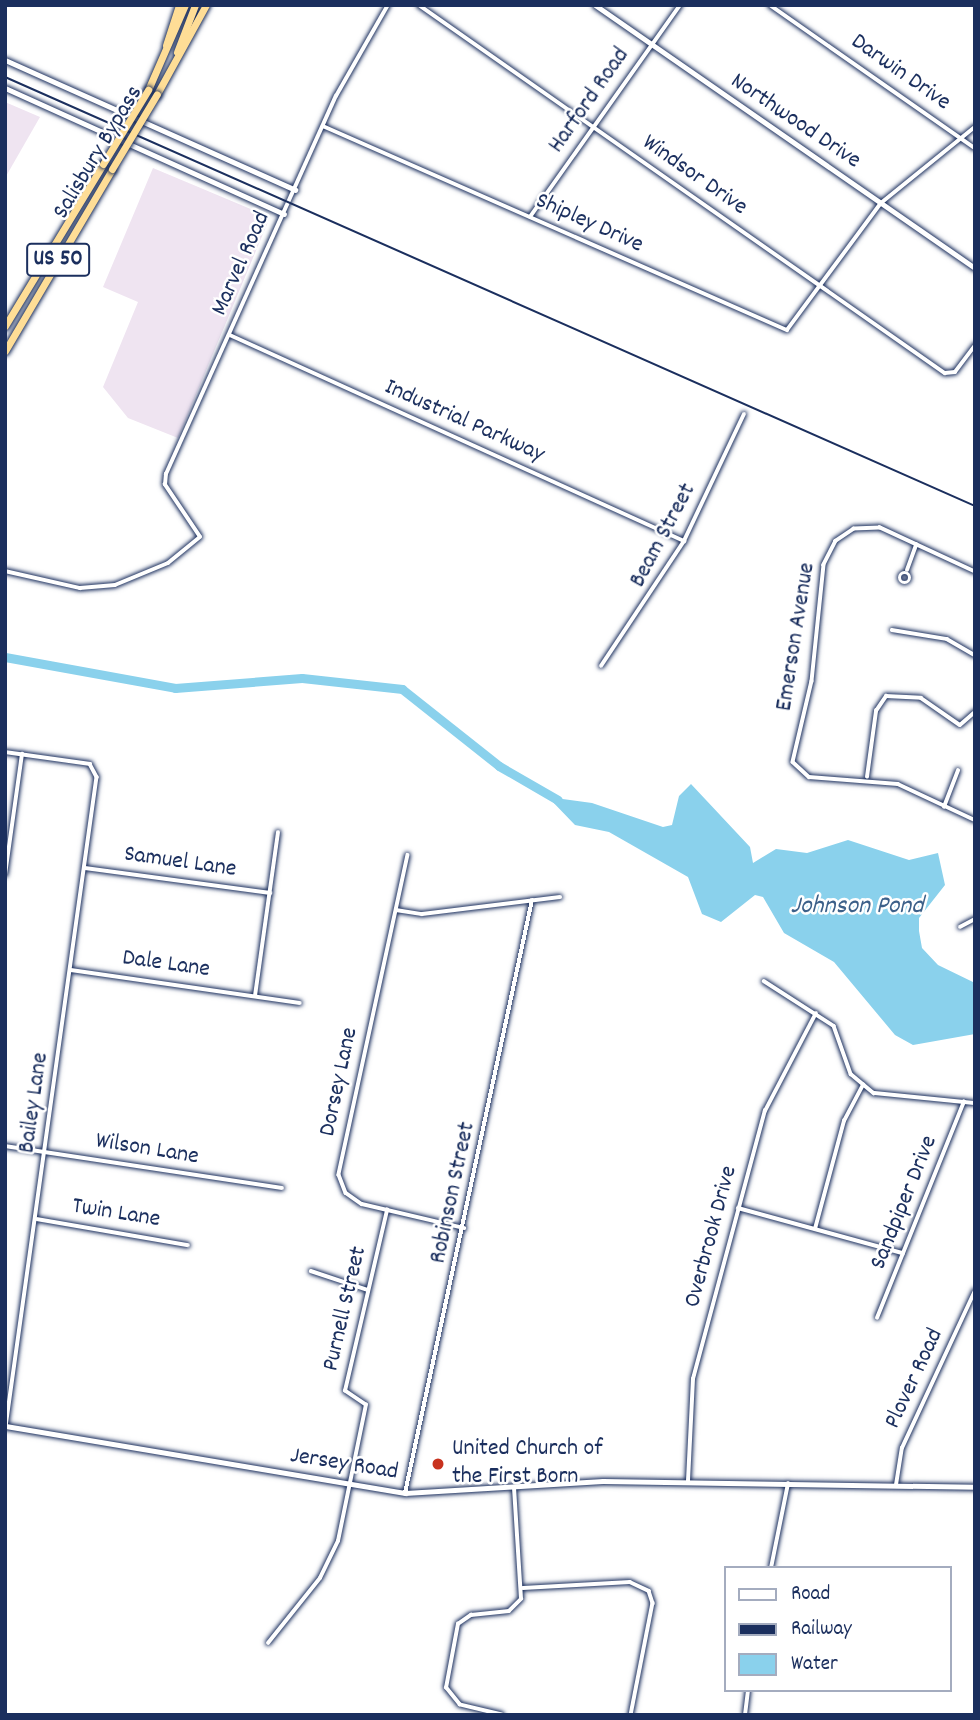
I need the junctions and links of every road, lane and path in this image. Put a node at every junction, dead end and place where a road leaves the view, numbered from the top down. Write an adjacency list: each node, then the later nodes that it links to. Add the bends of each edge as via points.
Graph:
1 (178, 5): 13 (highway)
2 (185, 5): 13 (highway, Salisbury Bypass / US 50)
3 (195, 5): 14 (highway, Salisbury Bypass / US 50)
4 (206, 5): 14 (highway)
5 (388, 5): 15 (street, Marvel Road, via 364,39)
6 (419, 5): 16 (street, Windsor Drive)
7 (595, 5): 10 (street, Northwood Drive)
8 (680, 5): 10 (street, Harford Road)
9 (770, 5): 18 (street, Darwin Drive)
10 (651, 45): 16 (street, Harford Road); 21 (street, Northwood Drive)
11 (5, 60): 20 (street)
12 (5, 88): 22 (street)
13 (148, 89): 26 (highway, Salisbury Bypass / US 50, bridge)
14 (157, 94): 29 (highway, Salisbury Bypass / US 50, bridge)
15 (323, 126): 20 (street, Marvel Road); 23 (street, Shipley Drive)
16 (593, 126): 23 (street, Harford Road); 25 (street, Windsor Drive)
17 (975, 127): 18 (street, Shipley Drive)
18 (960, 138): 19 (street, Darwin Drive); 21 (street, Shipley Drive)
19 (975, 148)
20 (295, 190): 22 (street, Marvel Road)
21 (881, 203): 24 (street, Northwood Drive); 25 (street, Shipley Drive)
22 (284, 214): 27 (street, Marvel Road)
23 (530, 217): 25 (street, Shipley Drive, via 782,329 795,325)
24 (975, 268)
25 (824, 286): 28 (street, Windsor Drive, via 950,373)
26 (5, 326)
27 (230, 335): 31 (street, Industrial Parkway); 34 (street, Marvel Road, via 164,485 200,537 168,563 115,585 80,588)
28 (975, 345)
29 (5, 351)
30 (744, 414): 31 (street, Beam Street)
31 (684, 541): 38 (street, Beam Street)
32 (916, 545): 33 (street); 35 (street, Emerson Avenue); 43 (street, Emerson Avenue, via 863,527 848,531 828,552 795,767 809,777)
33 (906, 570)
34 (5, 571)
35 (975, 572)
36 (892, 630): 37 (street, via 947,639)
37 (975, 655)
38 (601, 666)
39 (975, 712): 43 (street, via 967,725 921,698 886,696 876,711)
40 (5, 752): 41 (street)
41 (22, 754): 48 (street, Bailey Lane, via 90,764 96,784); 49 (street)
42 (958, 771): 44 (street)
43 (867, 777): 44 (street)
44 (944, 807): 45 (street)
45 (975, 820)
46 (278, 834): 50 (street)
47 (408, 855): 53 (street, Dorsey Lane)
48 (85, 868): 50 (street, Samuel Lane); 56 (street, Bailey Lane)
49 (5, 875)
50 (270, 893): 58 (street)
51 (560, 897): 52 (street)
52 (532, 900): 53 (street, via 422,914); 70 (street, Robinson Street)
53 (396, 910): 68 (street, Dorsey Lane, via 339,1169 350,1197)
54 (975, 919): 55 (street)
55 (960, 927)
56 (71, 970): 58 (street, Dale Lane); 65 (street, Bailey Lane)
57 (764, 981): 60 (street)
58 (255, 996): 59 (street)
59 (300, 1003)
60 (816, 1013): 61 (street, via 838,1032 847,1067); 67 (street, Overbrook Drive, via 772,1087)
61 (863, 1086): 62 (street, via 882,1096); 71 (street, via 844,1121)
62 (964, 1102): 63 (street); 73 (street, Sandpiper Drive)
63 (975, 1102)
64 (5, 1146): 65 (street, Wilson Lane)
65 (46, 1152): 66 (street, Wilson Lane); 69 (street, Bailey Lane)
66 (282, 1188)
67 (738, 1208): 71 (street); 79 (street, Overbrook Drive, via 691,1388)
68 (387, 1210): 70 (street, Dorsey Lane); 75 (street, Purnell Street)
69 (37, 1219): 72 (street, Twin Lane); 78 (street, Bailey Lane)
70 (465, 1228): 85 (street, Robinson Street)
71 (816, 1229): 73 (street)
72 (188, 1245)
73 (904, 1253): 77 (street, Sandpiper Drive)
74 (312, 1271): 75 (street)
75 (368, 1290): 80 (street, Purnell Street, via 345,1391 366,1405)
76 (975, 1291): 82 (street, Plover Road, via 902,1448)
77 (877, 1318)
78 (6, 1427): 80 (street, Jersey Road)
79 (688, 1483): 81 (street, Jersey Road); 83 (street, Jersey Road)
80 (348, 1484): 85 (street, Jersey Road); 88 (street, via 331,1561)
81 (788, 1484): 82 (street, Jersey Road); 86 (street)
82 (896, 1485): 84 (street, Jersey Road)
83 (514, 1487): 85 (street, Jersey Road); 87 (street)
84 (975, 1487)
85 (405, 1493)
86 (771, 1566)
87 (523, 1588): 90 (street, via 512,1610 462,1620 448,1668 446,1688 454,1702); 91 (street, via 630,1582 649,1591 653,1603)
88 (268, 1643)
89 (748, 1692): 92 (street)
90 (502, 1715)
91 (631, 1715)
92 (745, 1715)

